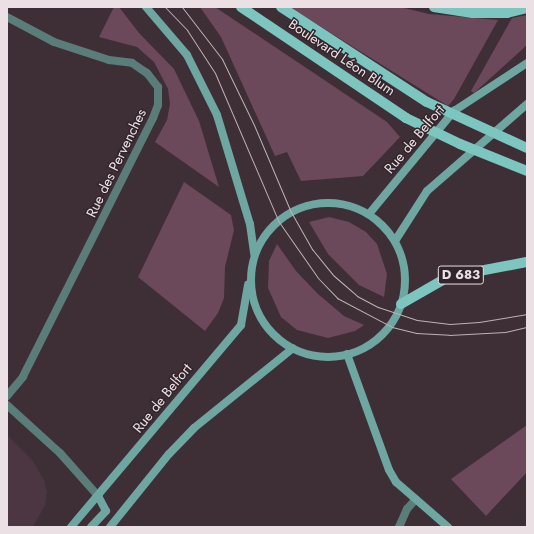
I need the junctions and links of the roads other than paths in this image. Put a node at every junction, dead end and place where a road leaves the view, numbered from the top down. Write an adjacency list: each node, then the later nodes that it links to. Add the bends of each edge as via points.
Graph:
1 (146, 7): 13 (main road, via 186,55 217,115 250,224)
2 (241, 7): 10 (main road, Boulevard Léon Blum, via 406,118)
3 (281, 7): 9 (main road, Boulevard Léon Blum, via 427,102)
4 (434, 7): 5 (main road, via 473,13 507,14)
5 (527, 8)
6 (7, 17): 19 (street, Rue des Pervenches, via 54,42 109,60 132,63 147,72 158,87 158,105 141,144 23,377)
7 (527, 63): 11 (main road, Rue de Belfort, via 454,111)
8 (527, 104): 12 (main road, via 427,191)
9 (527, 148)
10 (527, 171)
11 (369, 214): 12 (main road); 13 (main road, via 349,205 327,202 306,206 291,212 264,235)
12 (395, 241): 16 (main road, via 403,262 405,285)
13 (254, 254): 15 (main road)
14 (527, 262): 16 (main road, D 683, via 448,277)
15 (250, 274): 17 (main road, via 252,297 260,318 275,336); 21 (main road, Rue de Belfort, via 241,325)
16 (401, 304): 18 (main road, via 392,327 374,341)
17 (293, 348): 18 (main road, via 312,355); 25 (main road, via 194,428 169,454)
18 (347, 354): 22 (main road, via 388,470 396,482)
19 (7, 396)
20 (7, 405): 21 (street, via 60,453)
21 (98, 496): 23 (main road, Rue de Belfort); 24 (main road, via 106,511)
22 (416, 499): 26 (street, via 407,509); 27 (main road)
23 (71, 527)
24 (91, 527)
25 (110, 527)
26 (399, 527)
27 (448, 527)

